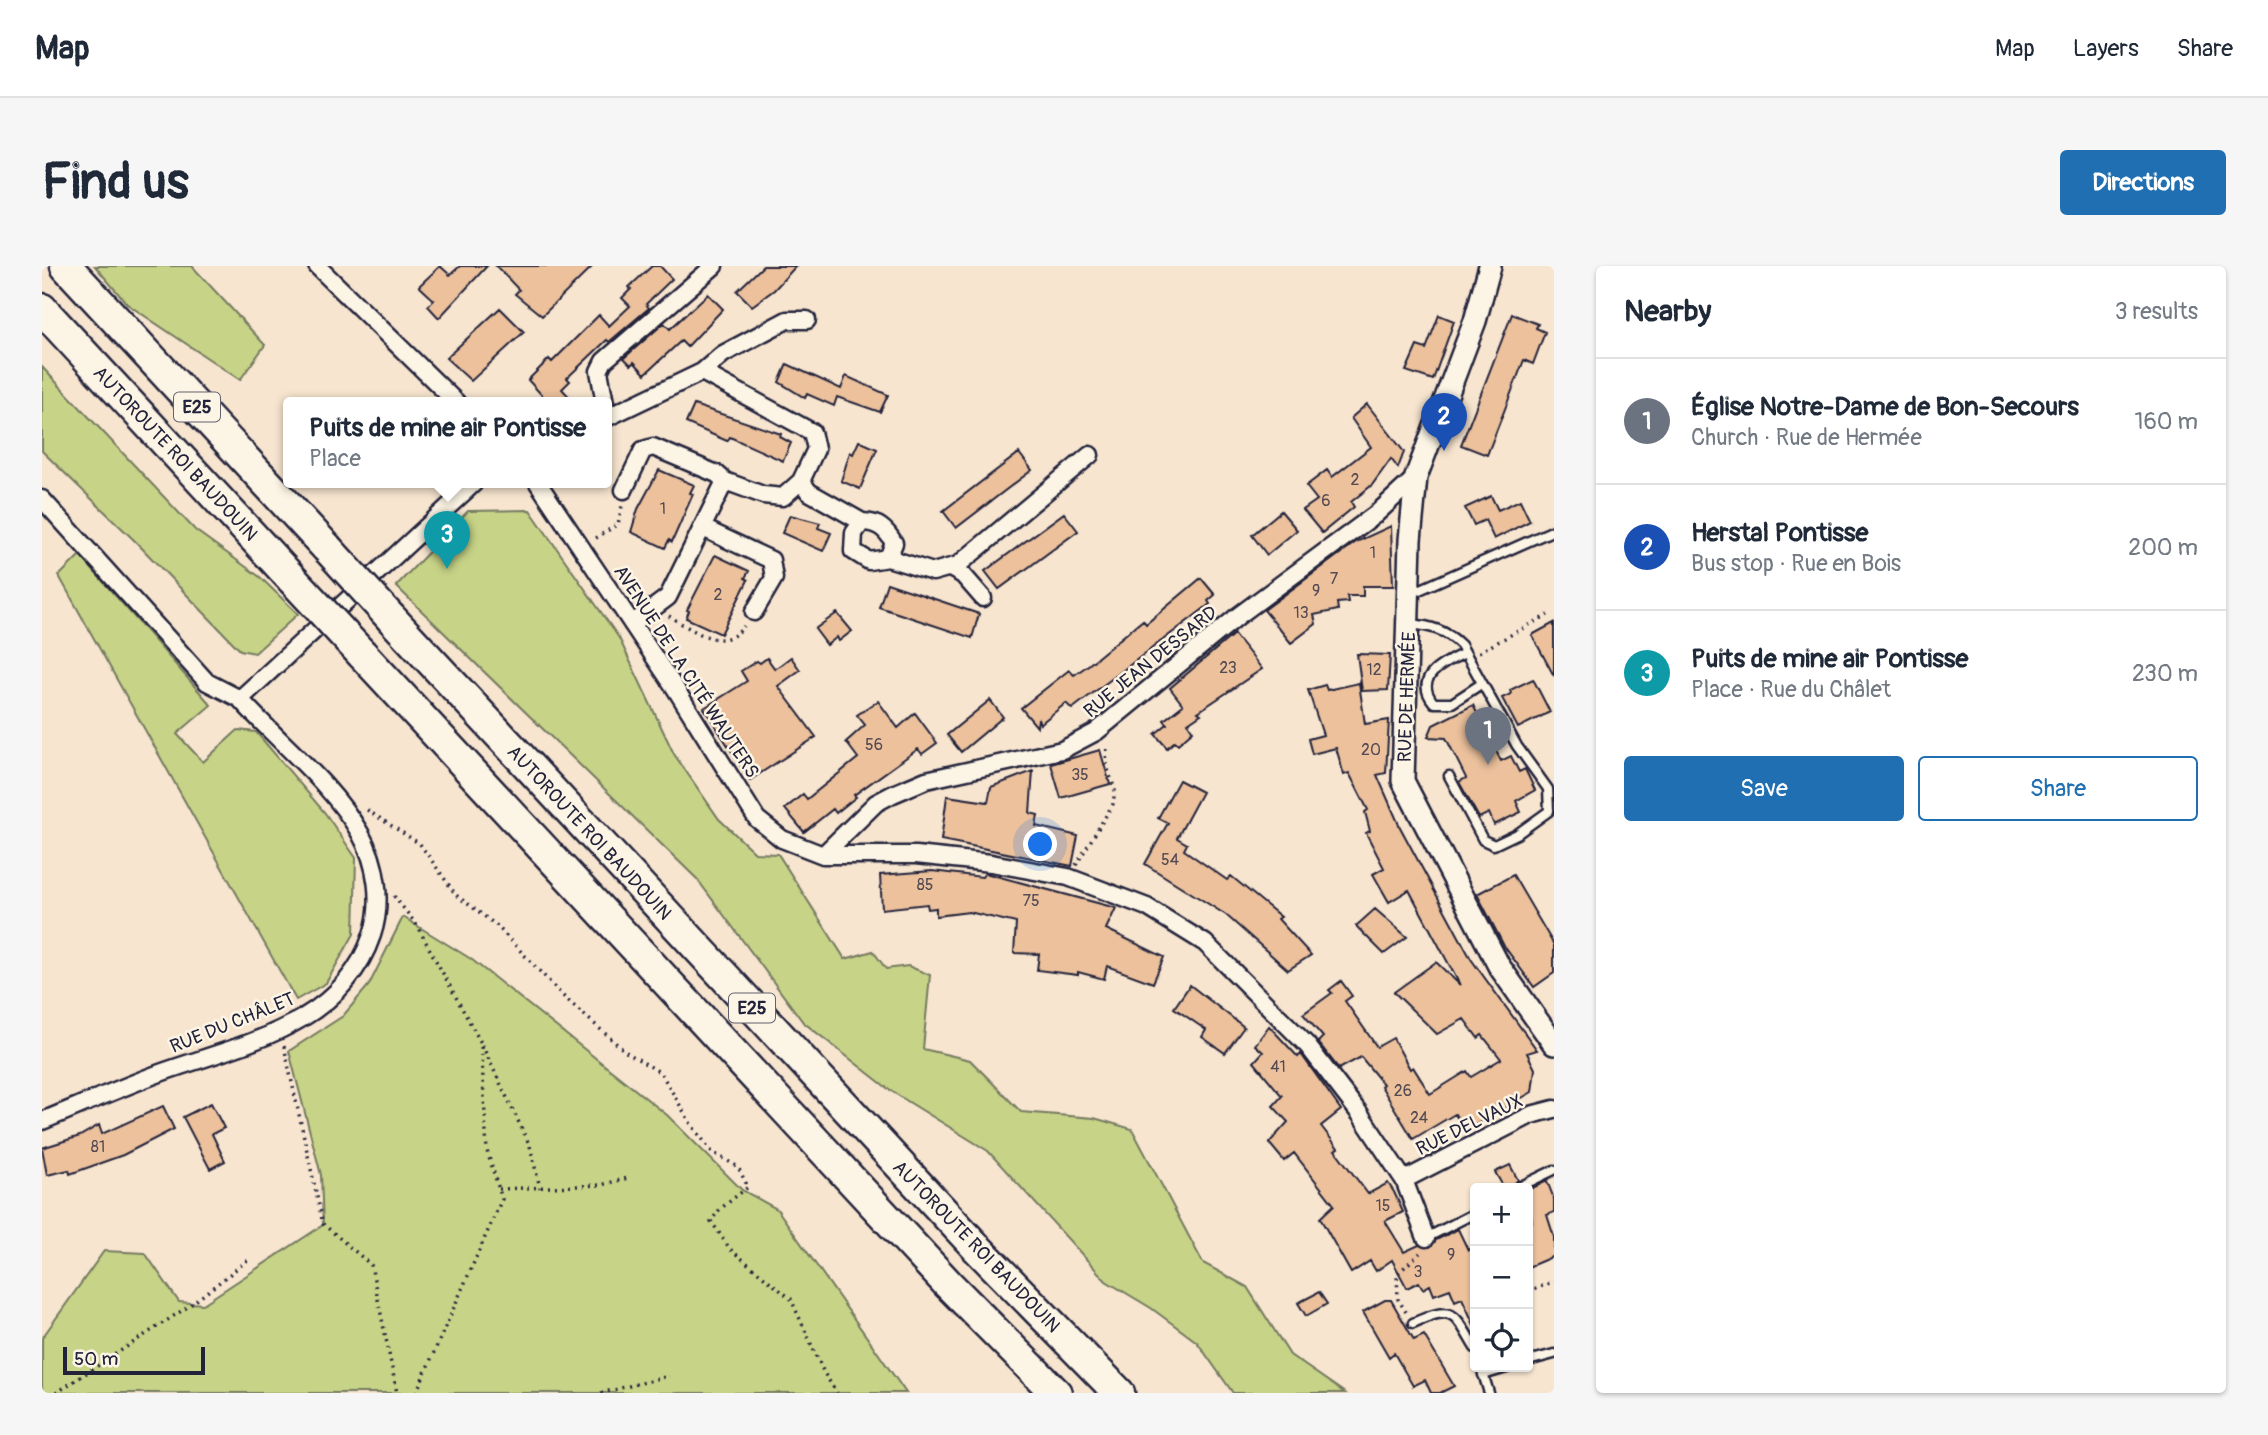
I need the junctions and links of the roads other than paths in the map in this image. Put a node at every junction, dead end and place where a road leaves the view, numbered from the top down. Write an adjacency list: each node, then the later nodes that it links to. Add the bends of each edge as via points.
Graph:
1 (66, 266): 50 (highway, AUTOROUTE ROI BAUDOUIN / E25, bridge, via 967,1238)
2 (317, 266): 8 (street)
3 (714, 266): 9 (street, via 604,361 599,372)
4 (1490, 266): 12 (street, RUE DE HERMÉE, via 1475,321)
5 (42, 309): 49 (highway, AUTOROUTE ROI BAUDOUIN / E25, bridge, via 949,1284)
6 (807, 320): 7 (street, via 787,320 723,354)
7 (702, 372): 10 (street); 14 (street, via 812,432 816,449)
8 (451, 397)
9 (603, 397)
10 (612, 410)
11 (1090, 455): 25 (street)
12 (1416, 477): 19 (street, RUE JEAN DESSARD); 20 (street, RUE DE HERMÉE)
13 (725, 481): 14 (street, via 783,497); 17 (street, via 653,447 643,450); 22 (street)
14 (802, 481): 21 (street, via 809,492)
15 (469, 488): 33 (street)
16 (541, 488): 29 (street, AVENUE DE LA CITÉ WAUTERS)
17 (624, 490)
18 (42, 499): 33 (street, RUE DU CHÂLET, via 207,682)
19 (1376, 514): 20 (street, via 1398,512); 35 (street, RUE JEAN DESSARD, via 1238,616 1107,725 1062,750 926,780 893,794 876,803)
20 (1411, 520): 26 (street, RUE DE HERMÉE)
21 (862, 522): 24 (street, via 879,524 888,532 894,543); 24 (street, via 854,533 853,551 869,561)
22 (703, 528): 28 (street, via 771,560 774,578); 29 (street, via 668,597)
23 (1554, 530): 26 (lane)
24 (888, 558): 25 (street, via 933,572)
25 (950, 569): 27 (street, via 963,575)
26 (1410, 594): 30 (street, RUE DE HERMÉE)
27 (983, 597)
28 (754, 612)
29 (632, 624): 35 (street, AVENUE DE LA CITÉ WAUTERS, via 757,819 782,839)
30 (1409, 624): 31 (lane, via 1450,634); 36 (street, RUE DE HERMÉE, via 1403,781 1499,966)
31 (1466, 656): 32 (lane); 32 (lane, via 1439,665 1426,684 1427,696 1434,704 1443,705)
32 (1481, 684): 34 (lane, via 1548,789 1549,811 1494,845 1483,840)
33 (240, 699): 38 (street, RUE DU CHÂLET, via 331,793 359,832 377,886 376,921 367,949 352,978 323,1007 280,1030)
34 (1449, 776)
35 (823, 855): 40 (street, via 916,855 991,863 1068,877 1147,907 1205,943 1307,1045)
36 (1554, 1044)
37 (1554, 1109): 40 (street, RUE DELVAUX, via 1531,1115)
38 (42, 1121)
39 (1554, 1170): 41 (lane)
40 (1404, 1180): 43 (street)
41 (1527, 1183)
42 (1470, 1216): 43 (lane)
43 (1426, 1238)
44 (1413, 1323): 45 (lane, via 1442,1311 1450,1313)
45 (1470, 1341)
46 (1554, 1354): 47 (lane)
47 (1533, 1360)
48 (1482, 1372): 51 (lane)
49 (1056, 1393)
50 (1119, 1393)
51 (1489, 1393)

